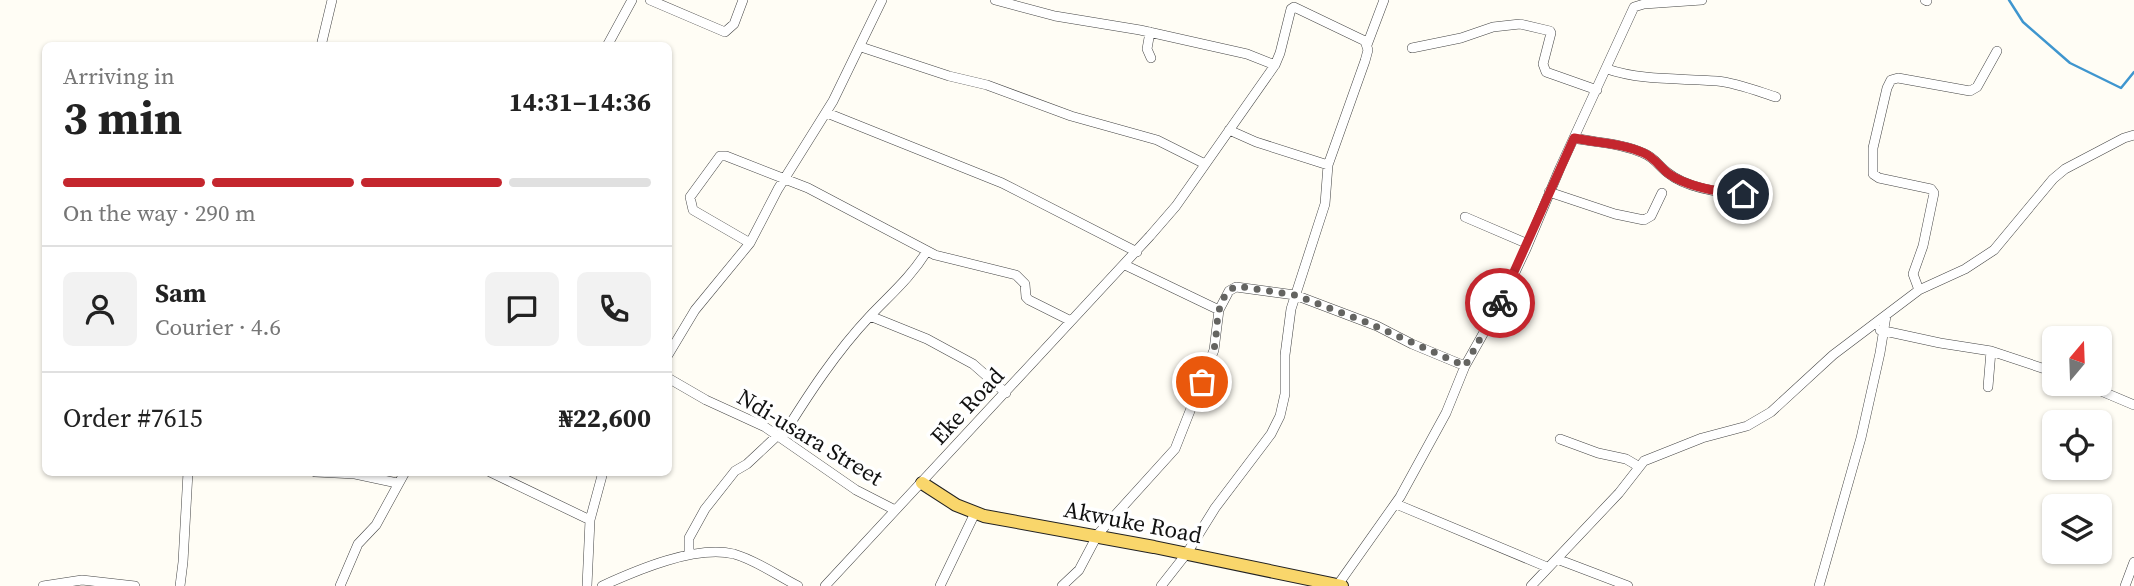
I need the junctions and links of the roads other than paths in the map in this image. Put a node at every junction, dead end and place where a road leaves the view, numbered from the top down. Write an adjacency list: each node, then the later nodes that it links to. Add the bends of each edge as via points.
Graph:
1 (332, 0): 10 (street)
2 (632, 0): 11 (street)
3 (650, 0): 8 (street, via 725,32 734,24)
4 (883, 0): 13 (street)
5 (995, 0): 9 (street, via 1055,16)
6 (1384, 0): 12 (street)
7 (1702, 0): 18 (street, via 1634,7)
8 (740, 1)
9 (1150, 32): 16 (street, via 1147,49); 17 (street)
10 (322, 42)
11 (609, 42)
12 (1367, 45): 17 (street, Eke Road, via 1294,7); 26 (street)
13 (861, 47): 21 (street); 25 (street, via 1157,140)
14 (1412, 48): 19 (street, via 1493,27 1534,26 1551,33 1543,64 1546,72)
15 (1997, 51): 37 (street, via 1977,87 1970,91 1898,78 1887,88 1873,148 1873,174 1931,188 1934,193 1913,274)
16 (1151, 58)
17 (1275, 65): 22 (street, Eke Road)
18 (1607, 69): 19 (street); 20 (street, via 1657,79 1724,82)
19 (1597, 90): 24 (street)
20 (1776, 97)
21 (827, 113): 27 (street); 35 (street, via 1002,183)
22 (1229, 131): 25 (street, Eke Road); 26 (street)
23 (2134, 135): 37 (street, via 2066,169 1994,250)
24 (1574, 138): 28 (street); 30 (street, via 1637,150 1655,159 1669,174 1700,187)
25 (1205, 164): 35 (street, Eke Road)
26 (1328, 165): 38 (street, via 1325,204)
27 (783, 179): 32 (street); 32 (street, via 720,156 690,197 693,210); 34 (street)
28 (1549, 192): 29 (street, via 1644,220 1651,216); 33 (street)
29 (1662, 193)
30 (1757, 195)
31 (1465, 217): 33 (street)
32 (750, 243): 45 (street, via 695,310)
33 (1528, 244): 47 (street)
34 (927, 251): 40 (street, via 902,286); 42 (street, via 1020,276 1028,300)
35 (1137, 252): 36 (street, Eke Road)
36 (1125, 265): 39 (street); 42 (street, Eke Road)
37 (1919, 290): 41 (street)
38 (1295, 295): 39 (street, via 1236,286); 47 (street); 69 (street, via 1280,416)
39 (1219, 310): 68 (street, via 1214,350 1175,449)
40 (870, 316): 51 (street, via 973,364); 54 (street)
41 (1886, 316): 43 (street); 44 (street)
42 (1071, 321): 51 (street, Eke Road)
43 (1874, 326): 44 (street); 56 (street, via 1760,419 1659,454)
44 (1885, 332): 46 (street); 88 (street)
45 (672, 348)
46 (1991, 351): 48 (street); 50 (street)
47 (1465, 366): 64 (street, via 1446,413)
48 (2042, 368)
49 (672, 380): 54 (street, Ndi-usara Street)
50 (1988, 387)
51 (1006, 393): 63 (street, Eke Road)
52 (2112, 396): 53 (street)
53 (2134, 405)
54 (780, 436): 65 (street, Ndi-usara Street, via 856,490); 70 (street, via 735,471 705,509 689,538)
55 (1560, 439): 56 (street)
56 (1638, 466): 71 (street)
57 (188, 476): 76 (street)
58 (364, 476): 62 (street)
59 (402, 476): 62 (street)
60 (498, 476): 67 (street)
61 (602, 476): 67 (street)
62 (397, 483): 77 (street, via 376,524 358,544)
63 (922, 483): 65 (street, Eke Road); 66 (main road, Akwuke Road)
64 (1396, 504): 73 (street); 85 (street)
65 (895, 510): 81 (street, Eke Road)
66 (975, 513): 68 (main road, Akwuke Road); 82 (street)
67 (590, 520): 78 (street)
68 (1096, 537): 69 (main road, Akwuke Road); 83 (street, via 1079,570)
69 (1187, 553): 84 (street); 85 (main road, Akwuke Road)
70 (690, 555): 79 (street); 80 (street, via 736,555)
71 (1557, 559): 73 (street); 87 (street)
72 (2134, 562): 89 (street)
73 (1547, 567): 86 (street)
74 (43, 586): 75 (street, via 82,580)
75 (135, 586)
76 (180, 586)
77 (340, 586)
78 (587, 586)
79 (602, 586)
80 (798, 586)
81 (825, 586)
82 (940, 586)
83 (1062, 586)
84 (1161, 586)
85 (1339, 586)
86 (1531, 586)
87 (1628, 586)
88 (1819, 586)
89 (2125, 586)

